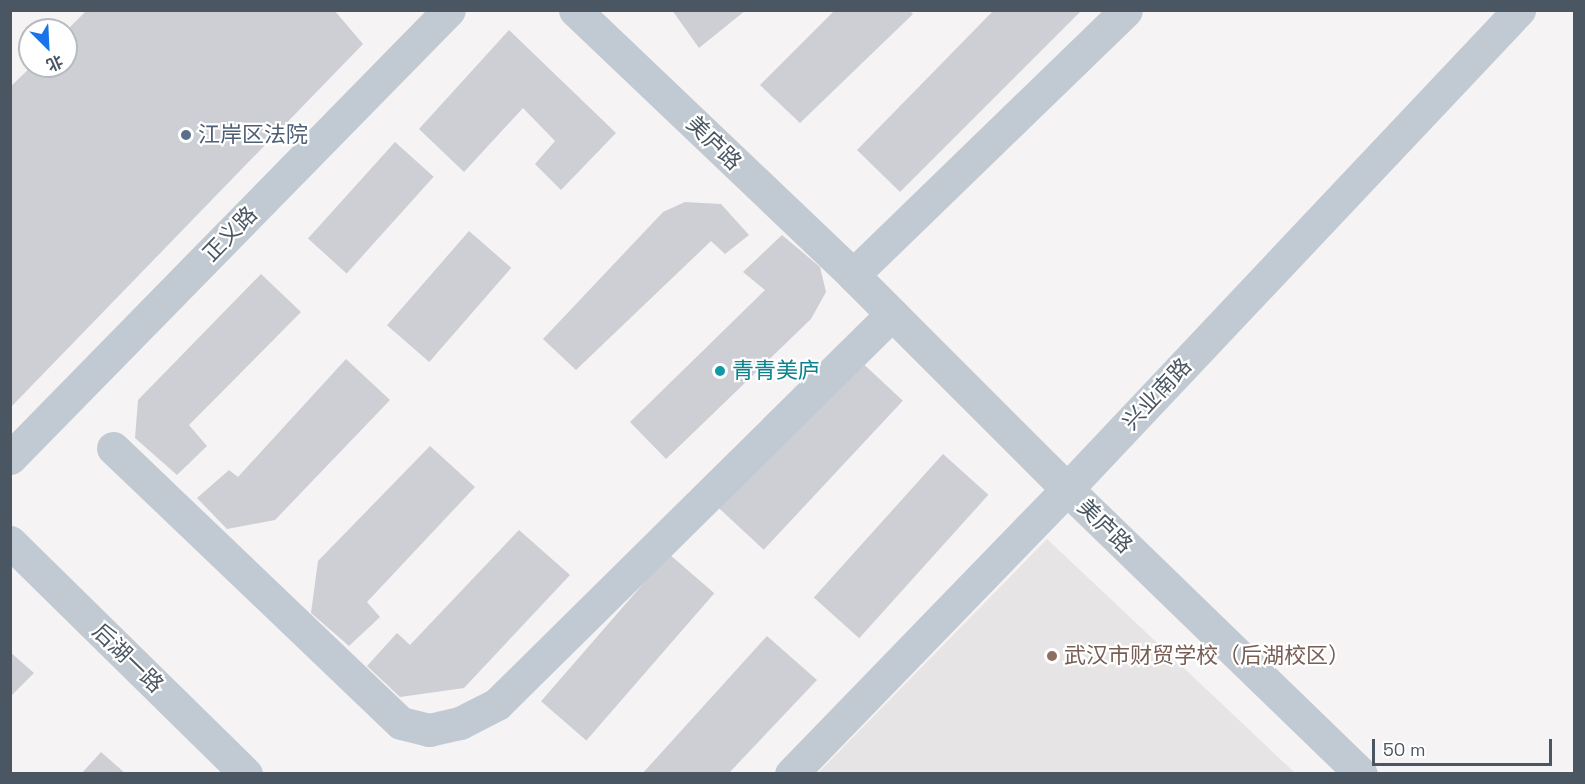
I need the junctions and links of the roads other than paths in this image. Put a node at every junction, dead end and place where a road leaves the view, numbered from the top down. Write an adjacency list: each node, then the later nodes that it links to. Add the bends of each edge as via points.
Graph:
1 (449, 10): 8 (street, 正义路)
2 (575, 10): 5 (street, 美庐路)
3 (1126, 10): 5 (street)
4 (1519, 10): 9 (street, 兴业南路)
5 (853, 275): 6 (street, 美庐路)
6 (892, 314): 7 (street, via 497,704 460,723 429,730 401,723); 9 (street, 美庐路)
7 (113, 448)
8 (10, 458)
9 (1067, 489): 12 (street, 兴业南路); 13 (street, 美庐路)
10 (10, 542): 11 (street, 后湖一路)
11 (246, 774)
12 (791, 774)
13 (1361, 774)

